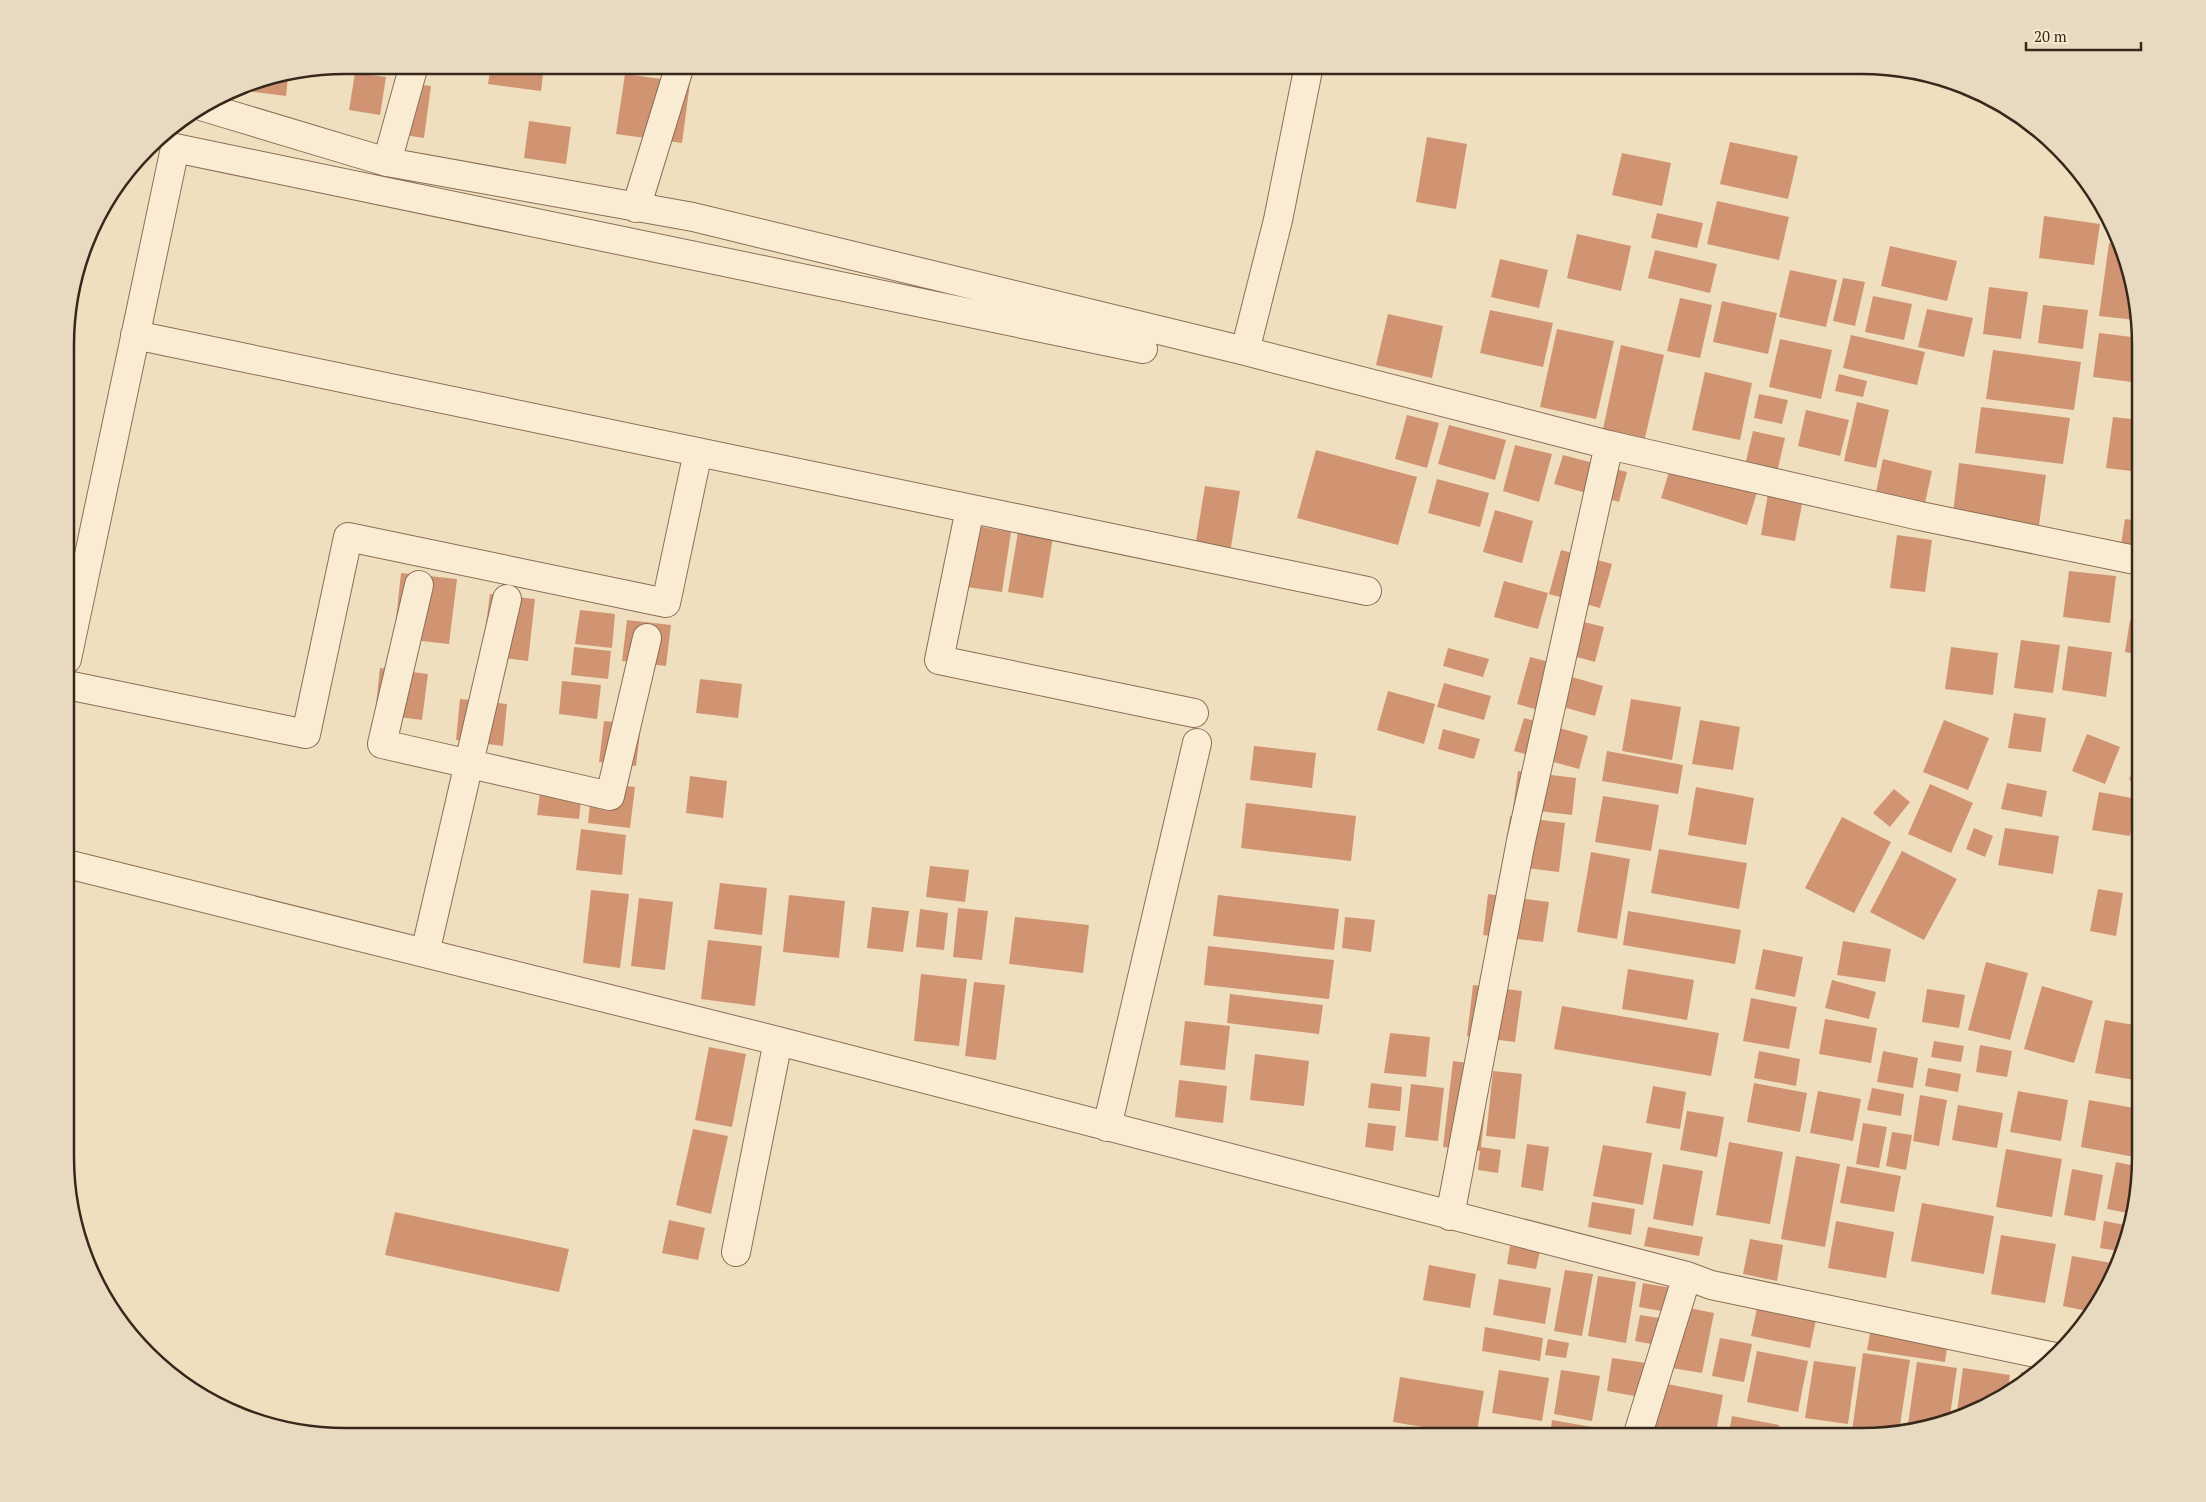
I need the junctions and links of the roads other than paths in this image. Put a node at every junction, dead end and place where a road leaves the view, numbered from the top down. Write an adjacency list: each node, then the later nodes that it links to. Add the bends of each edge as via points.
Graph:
1 (411, 74): 5 (street)
2 (677, 74): 6 (street)
3 (1307, 74): 9 (street, via 1278,220)
4 (211, 109): 5 (street)
5 (387, 162): 6 (street)
6 (636, 208): 9 (street, via 693,217)
7 (135, 335): 8 (street, via 175,148); 11 (street); 17 (street)
8 (1143, 349)
9 (1244, 351): 10 (street)
10 (1609, 445): 13 (street, via 1920,516); 27 (street, via 1521,841)
11 (698, 452): 12 (street); 19 (street, via 666,602 348,537 306,734)
12 (970, 509): 15 (street); 20 (street, via 939,660)
13 (2132, 559)
14 (419, 585): 22 (street, via 382,744)
15 (1366, 591)
16 (507, 599): 22 (street)
17 (74, 626)
18 (647, 638): 22 (street, via 610,796)
19 (74, 686)
20 (1194, 713)
21 (1197, 742): 26 (street)
22 (468, 763): 24 (street)
23 (74, 866): 24 (street)
24 (425, 953): 25 (street)
25 (778, 1041): 26 (street); 28 (street)
26 (1107, 1127): 27 (street)
27 (1450, 1216): 29 (street)
28 (736, 1252)
29 (1686, 1276): 30 (street, via 1711,1285); 31 (street)
30 (2045, 1356)
31 (1640, 1428)

